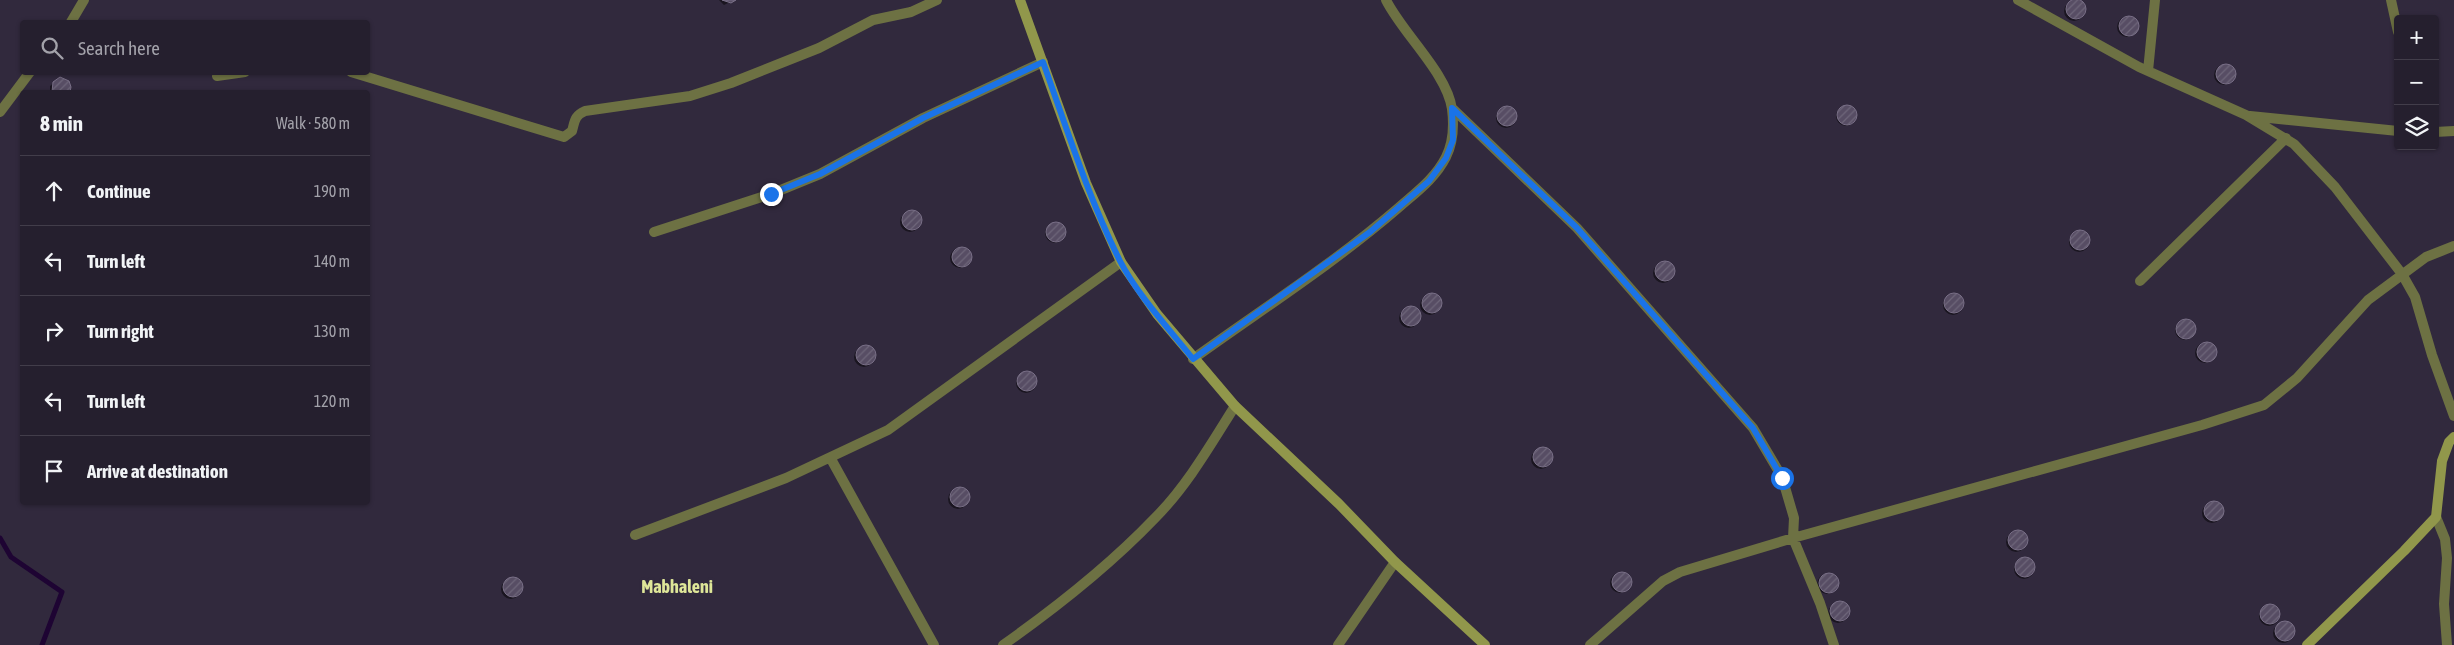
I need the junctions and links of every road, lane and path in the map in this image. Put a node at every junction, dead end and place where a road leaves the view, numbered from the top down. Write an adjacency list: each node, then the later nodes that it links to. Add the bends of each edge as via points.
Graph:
1 (84, 0): 9 (street)
2 (937, 0): 14 (street, via 911,12 873,20 819,48 690,96 585,111 578,114 572,131 564,137)
3 (1020, 0): 10 (street)
4 (1386, 0): 16 (street, via 1440,79)
5 (2018, 0): 11 (street)
6 (2155, 0): 11 (street)
7 (2391, 0): 8 (street)
8 (2394, 15)
9 (72, 20)
10 (1043, 62): 23 (street, via 923,118 820,174 771,194); 25 (street, via 1086,183)
11 (2148, 71): 18 (street)
12 (28, 75): 17 (street)
13 (224, 75): 15 (street)
14 (361, 75)
15 (217, 76)
16 (1452, 108): 28 (street, via 1453,140 1446,158 1429,181 1370,232); 35 (street, via 1577,228 1753,428 1782,478 1794,518)
17 (0, 112)
18 (2246, 116): 19 (street); 22 (street)
19 (2394, 131)
20 (2454, 131): 21 (street)
21 (2439, 132)
22 (2286, 138): 26 (street, via 2335,187); 27 (street)
23 (654, 232)
24 (2454, 246): 26 (street, via 2426,257)
25 (1121, 262): 28 (street); 32 (street, via 888,430)
26 (2402, 274): 30 (street, via 2415,297); 35 (street, via 2368,300 2297,378 2264,405)
27 (2140, 280)
28 (1193, 359): 29 (street)
29 (1235, 406): 36 (street); 38 (street, via 1197,464 1156,517 1061,604)
30 (2454, 416)
31 (2454, 437): 33 (street, via 2442,460)
32 (831, 458): 34 (street); 37 (street)
33 (2436, 517): 43 (street); 44 (street, via 2445,539 2447,558 2444,604)
34 (635, 535)
35 (1793, 538): 41 (street, via 1680,572 1663,581); 42 (street)
36 (1395, 562): 39 (street); 40 (street)
37 (934, 645)
38 (1003, 645)
39 (1338, 645)
40 (1485, 645)
41 (1590, 645)
42 (1834, 645)
43 (2307, 645)
44 (2447, 645)

